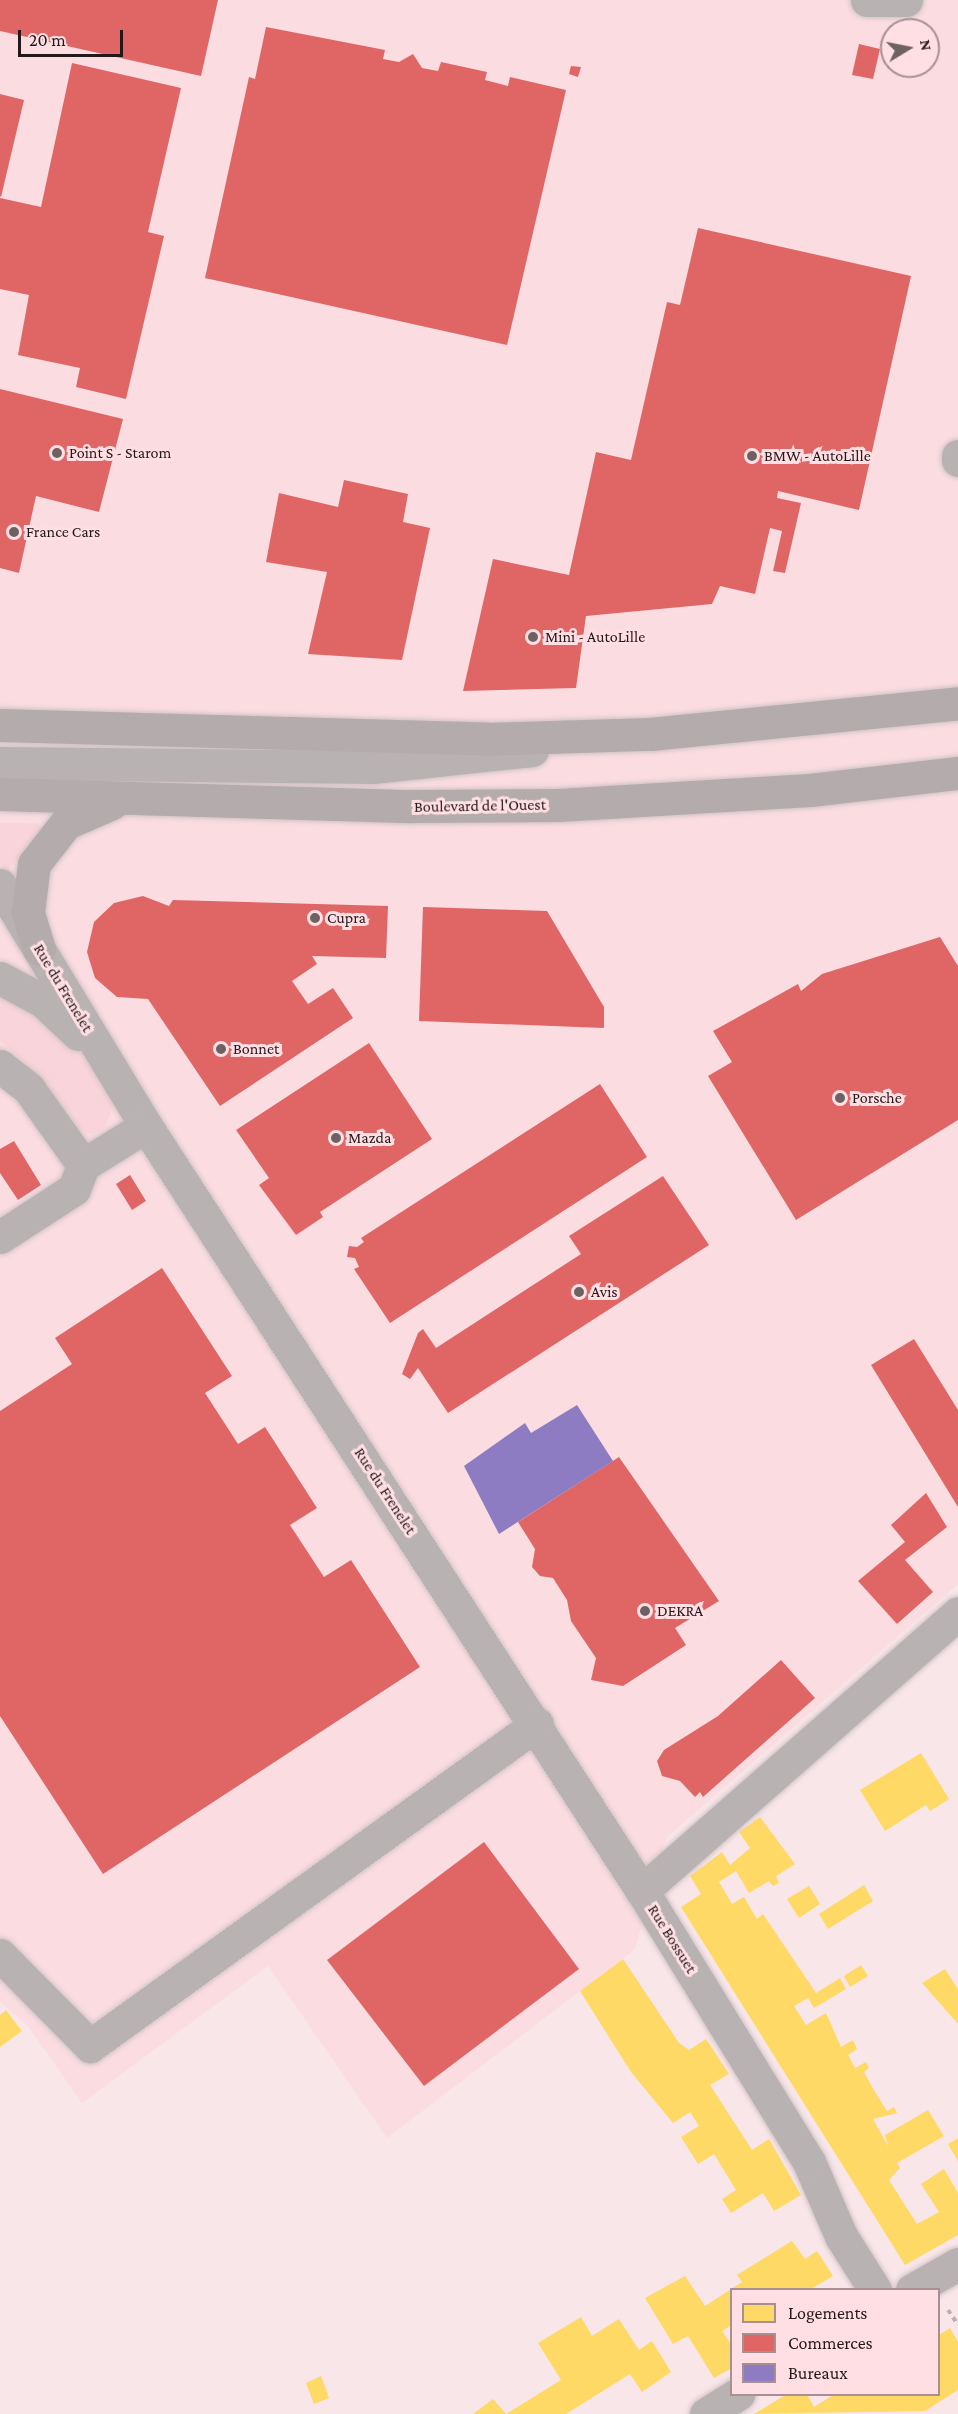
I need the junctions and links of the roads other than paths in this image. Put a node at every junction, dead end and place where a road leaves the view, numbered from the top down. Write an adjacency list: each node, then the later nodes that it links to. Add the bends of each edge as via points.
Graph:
1 (867, 0): 2 (street)
2 (906, 0)
3 (958, 704): 5 (main road)
4 (0, 724): 5 (main road, via 475,739)
5 (650, 734): 6 (street, via 374,767)
6 (0, 763)
7 (958, 773): 9 (main road, Boulevard de l'Ouest, via 788,792 558,805)
8 (0, 794): 9 (main road, Boulevard de l'Ouest)
9 (133, 798): 11 (main road, via 78,816 43,849 27,894)
10 (0, 885): 11 (street, Rue du Frenelet)
11 (39, 949): 14 (street, Rue du Frenelet)
12 (0, 978): 14 (street, Rue du Frenelet, via 58,1013)
13 (0, 1066): 16 (street, via 29,1089)
14 (125, 1091): 15 (street, Rue du Frenelet)
15 (146, 1126): 16 (street); 19 (street, Rue du Frenelet)
16 (83, 1165): 17 (street, via 74,1189)
17 (0, 1237)
18 (958, 1613): 20 (street, Rue Bossuet)
19 (537, 1724): 20 (street, Rue du Frenelet); 21 (street, via 90,2046)
20 (642, 1891): 23 (street, Rue Bossuet, via 809,2162 841,2236)
21 (0, 1955)
22 (958, 2264): 24 (street)
23 (874, 2288)
24 (914, 2288)
25 (735, 2396): 26 (street)
26 (706, 2414)

